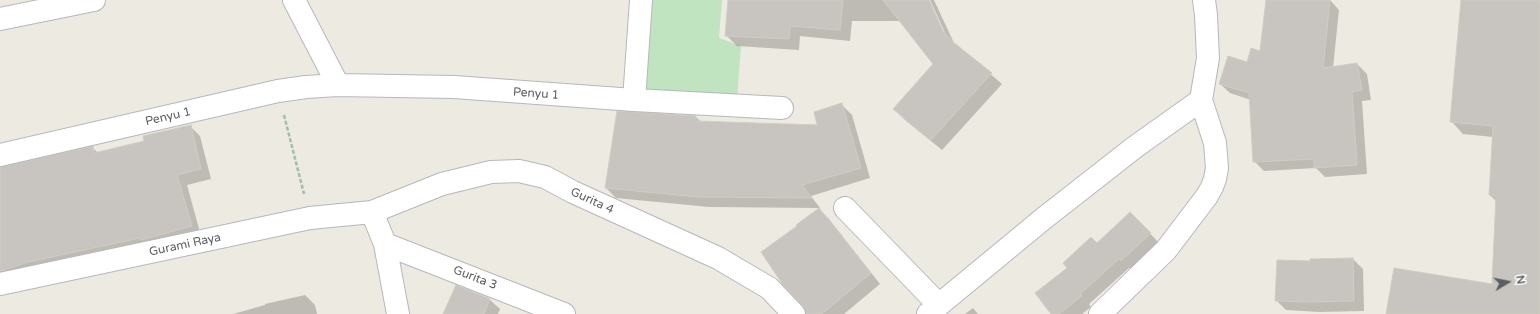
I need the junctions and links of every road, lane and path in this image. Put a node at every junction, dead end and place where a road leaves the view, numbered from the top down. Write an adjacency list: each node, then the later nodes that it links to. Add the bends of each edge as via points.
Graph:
1 (94, 0): 5 (street)
2 (294, 0): 6 (street)
3 (641, 0): 8 (street)
4 (1204, 0): 9 (street, via 1208,58)
5 (0, 19)
6 (338, 85): 7 (street, Penyu 1); 8 (street, Penyu 1, via 454,87)
7 (278, 91): 11 (street, Penyu 1); 14 (path)
8 (634, 100): 10 (street, Penyu 1)
9 (1200, 100): 17 (street, via 1042,219); 21 (street, via 1216,149 1217,168 1212,187 1166,250)
10 (782, 108)
11 (0, 155)
12 (845, 208): 17 (street)
13 (372, 212): 14 (street, Gurami Raya); 15 (street); 20 (street, Gurita 4, via 442,184 491,172 519,171 545,177 718,258 769,288)
14 (310, 218): 16 (street, Gurami Raya)
15 (385, 244): 18 (street); 19 (street, Gurita 3)
16 (0, 284)
17 (933, 309)
18 (398, 314)
19 (564, 314)
20 (794, 314)
21 (1100, 314)

